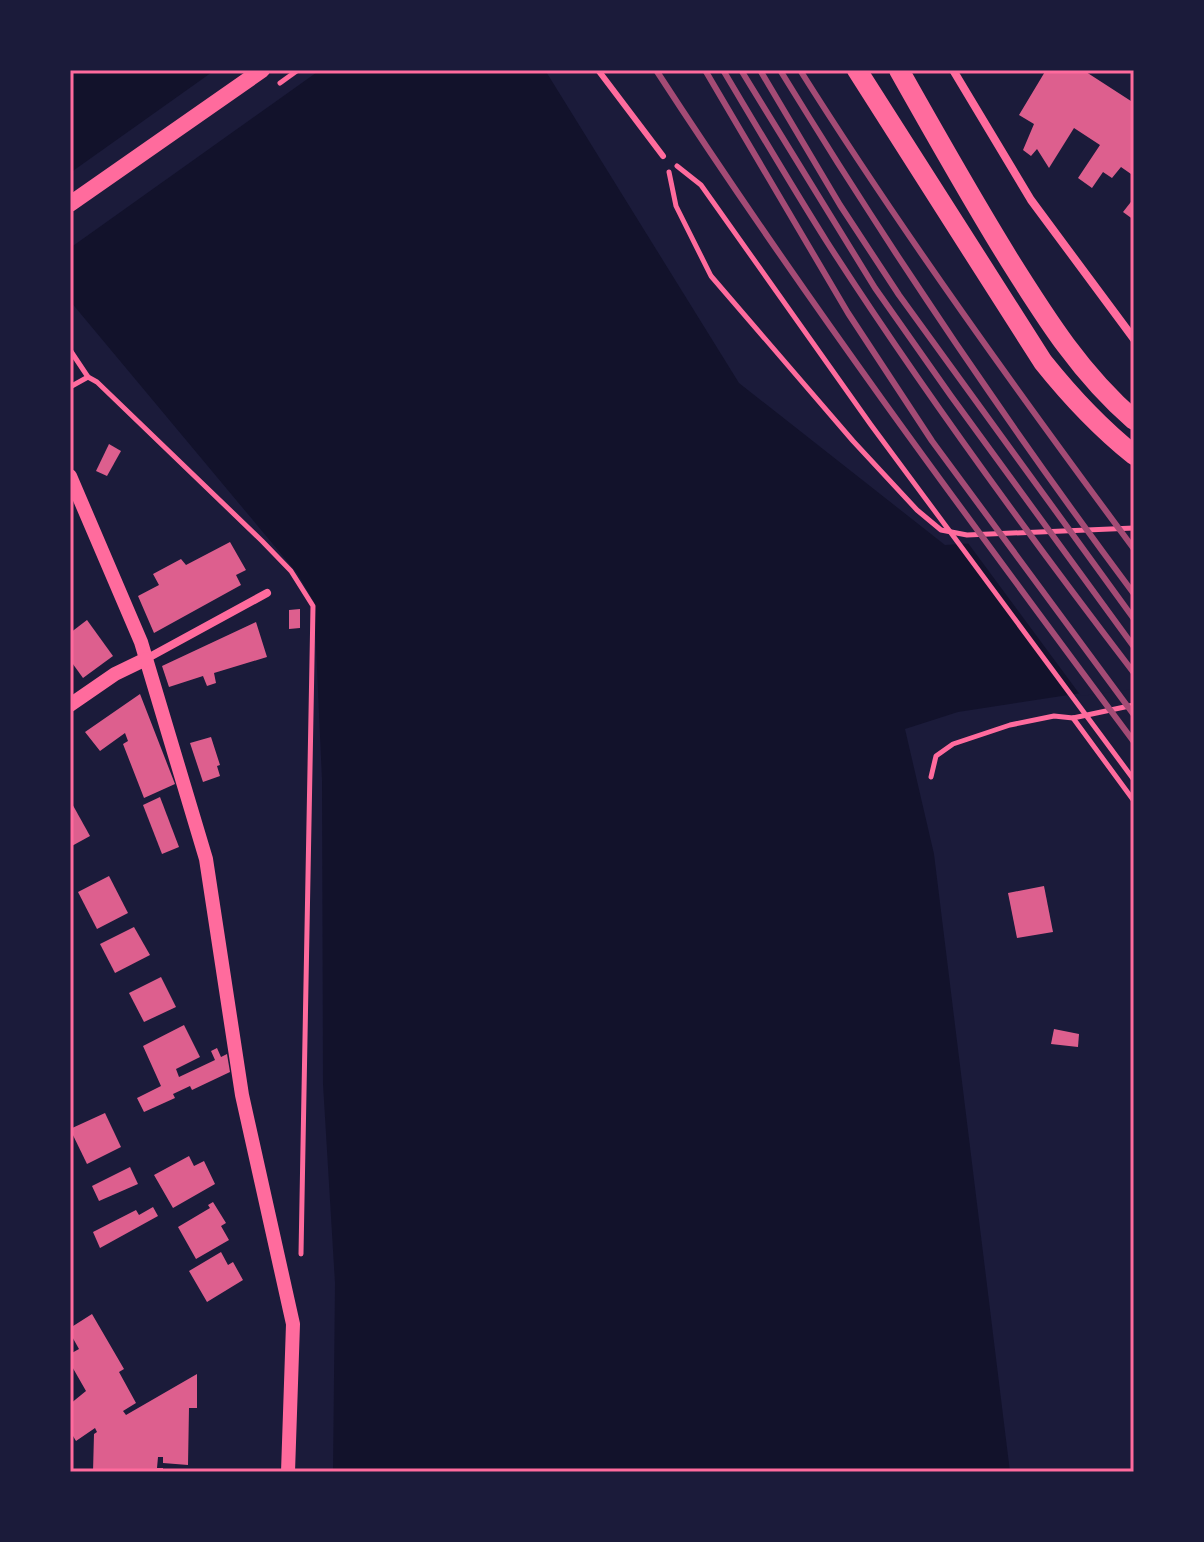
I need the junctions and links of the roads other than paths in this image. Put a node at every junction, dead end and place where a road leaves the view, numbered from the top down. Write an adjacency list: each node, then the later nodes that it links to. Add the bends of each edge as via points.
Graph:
1 (262, 70): 7 (main road)
2 (598, 70): 6 (lane)
3 (857, 70): 10 (main road, via 1043,362 1104,431)
4 (899, 70): 9 (main road, via 1040,308 1088,377)
5 (954, 71): 8 (street, via 1031,200)
6 (663, 156)
7 (70, 204)
8 (1134, 338)
9 (1134, 420)
10 (1134, 455)
11 (70, 476): 13 (street)
12 (267, 593): 13 (street)
13 (146, 659): 14 (street); 15 (street, via 206,859 242,1095 293,1324)
14 (70, 705)
15 (288, 1472)

